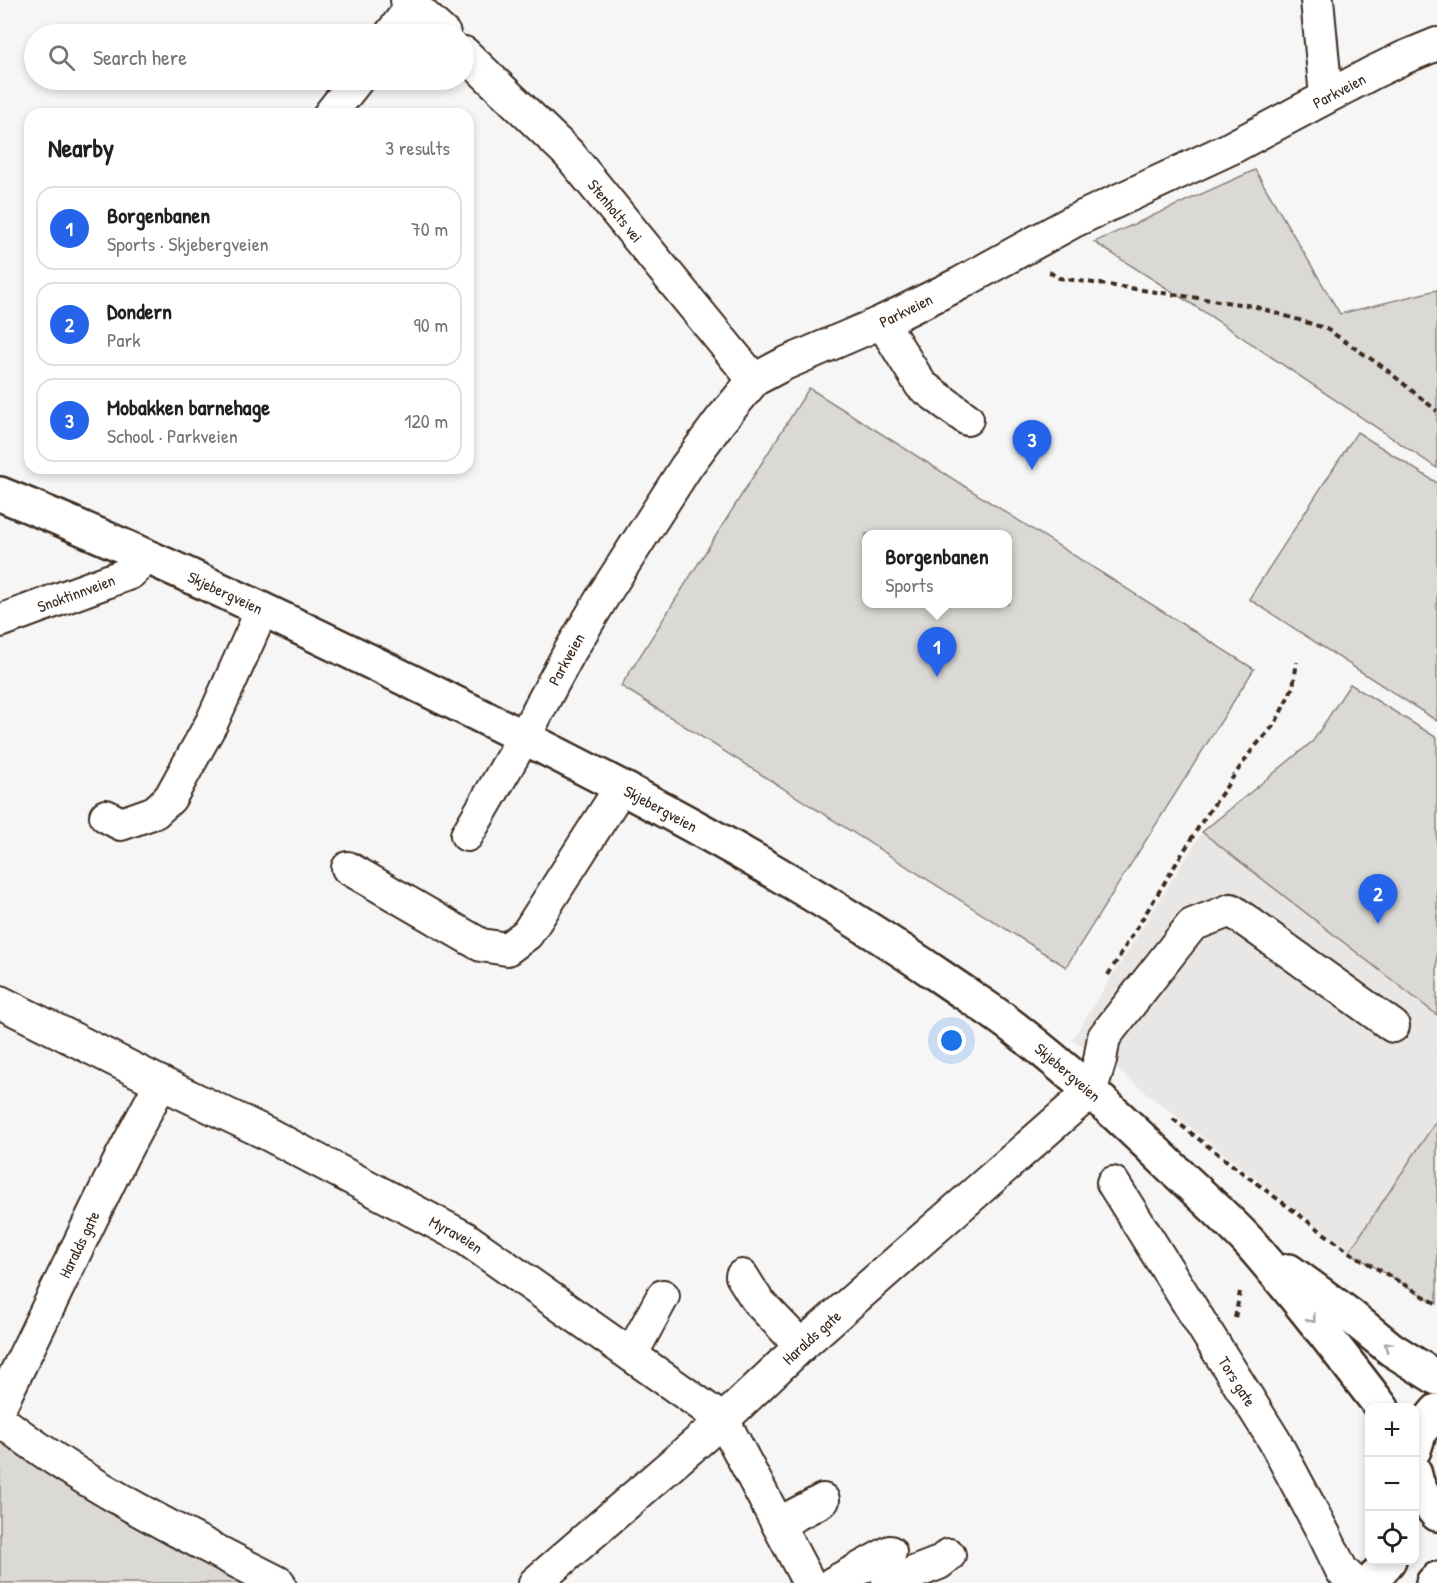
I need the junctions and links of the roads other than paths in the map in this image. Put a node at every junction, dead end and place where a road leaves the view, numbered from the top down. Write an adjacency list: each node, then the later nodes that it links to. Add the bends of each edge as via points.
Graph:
1 (1317, 0): 8 (street)
2 (410, 3): 3 (street); 4 (street)
3 (397, 24)
4 (433, 24)
5 (1437, 44): 8 (street, Parkveien)
6 (474, 63): 11 (street, Stenholts vei, via 569,154)
7 (349, 90): 9 (street)
8 (1326, 96): 10 (street, Parkveien, via 1229,149 1074,221)
9 (335, 108)
10 (882, 322): 11 (street, Parkveien); 12 (street, via 921,385)
11 (754, 380): 17 (street, Parkveien, via 686,466 569,653)
12 (967, 419)
13 (0, 494): 14 (main road, Skjebergveien)
14 (147, 557): 15 (main road, Skjebergveien); 16 (street, Snoktinnveien, via 130,573)
15 (262, 610): 17 (main road, Skjebergveien); 19 (street, via 212,722 170,798 155,812 121,824)
16 (0, 621)
17 (524, 737): 18 (main road, Skjebergveien); 20 (street, Parkveien)
18 (620, 787): 21 (street, via 528,934 507,949 481,945); 25 (main road, Skjebergveien, via 728,844 862,925 1014,1028)
19 (106, 816)
20 (468, 835)
21 (348, 868)
22 (0, 1002): 24 (street, Myraveien)
23 (1393, 1026): 25 (street, via 1231,910 1192,925 1104,1037)
24 (161, 1083): 31 (street, Myraveien, via 266,1133 465,1238); 34 (street, Haralds gate)
25 (1090, 1092): 27 (main road, Skjebergveien); 30 (street, Haralds gate)
26 (1113, 1183): 52 (street, Tors gate, via 1274,1440 1342,1571)
27 (1248, 1242): 32 (main road, Skjebergveien, one-way to 27, via 1391,1349); 33 (main road, Skjebergveien, one-way to 33)
28 (742, 1276): 30 (street, via 757,1300)
29 (663, 1296): 31 (street)
30 (801, 1346): 37 (street, Haralds gate)
31 (631, 1355): 37 (street, Myraveien)
32 (1437, 1378)
33 (1379, 1403)
34 (0, 1406)
35 (1437, 1411): 38 (main road, via 1420,1431)
36 (0, 1420): 47 (street, via 59,1462 181,1533)
37 (723, 1420): 42 (street, Myraveien); 48 (street, Haralds gate)
38 (1417, 1457)
39 (1419, 1484): 41 (main road, via 1424,1499)
40 (823, 1500): 42 (street)
41 (1437, 1514)
42 (778, 1524): 49 (street, Myraveien)
43 (890, 1552): 50 (street)
44 (949, 1555): 51 (street, via 939,1563)
45 (1385, 1565): 53 (main road)
46 (1437, 1579): 54 (main road)
47 (279, 1583)
48 (535, 1583)
49 (809, 1583)
50 (833, 1583)
51 (888, 1583)
52 (1355, 1583)
53 (1371, 1583)
54 (1433, 1583)

